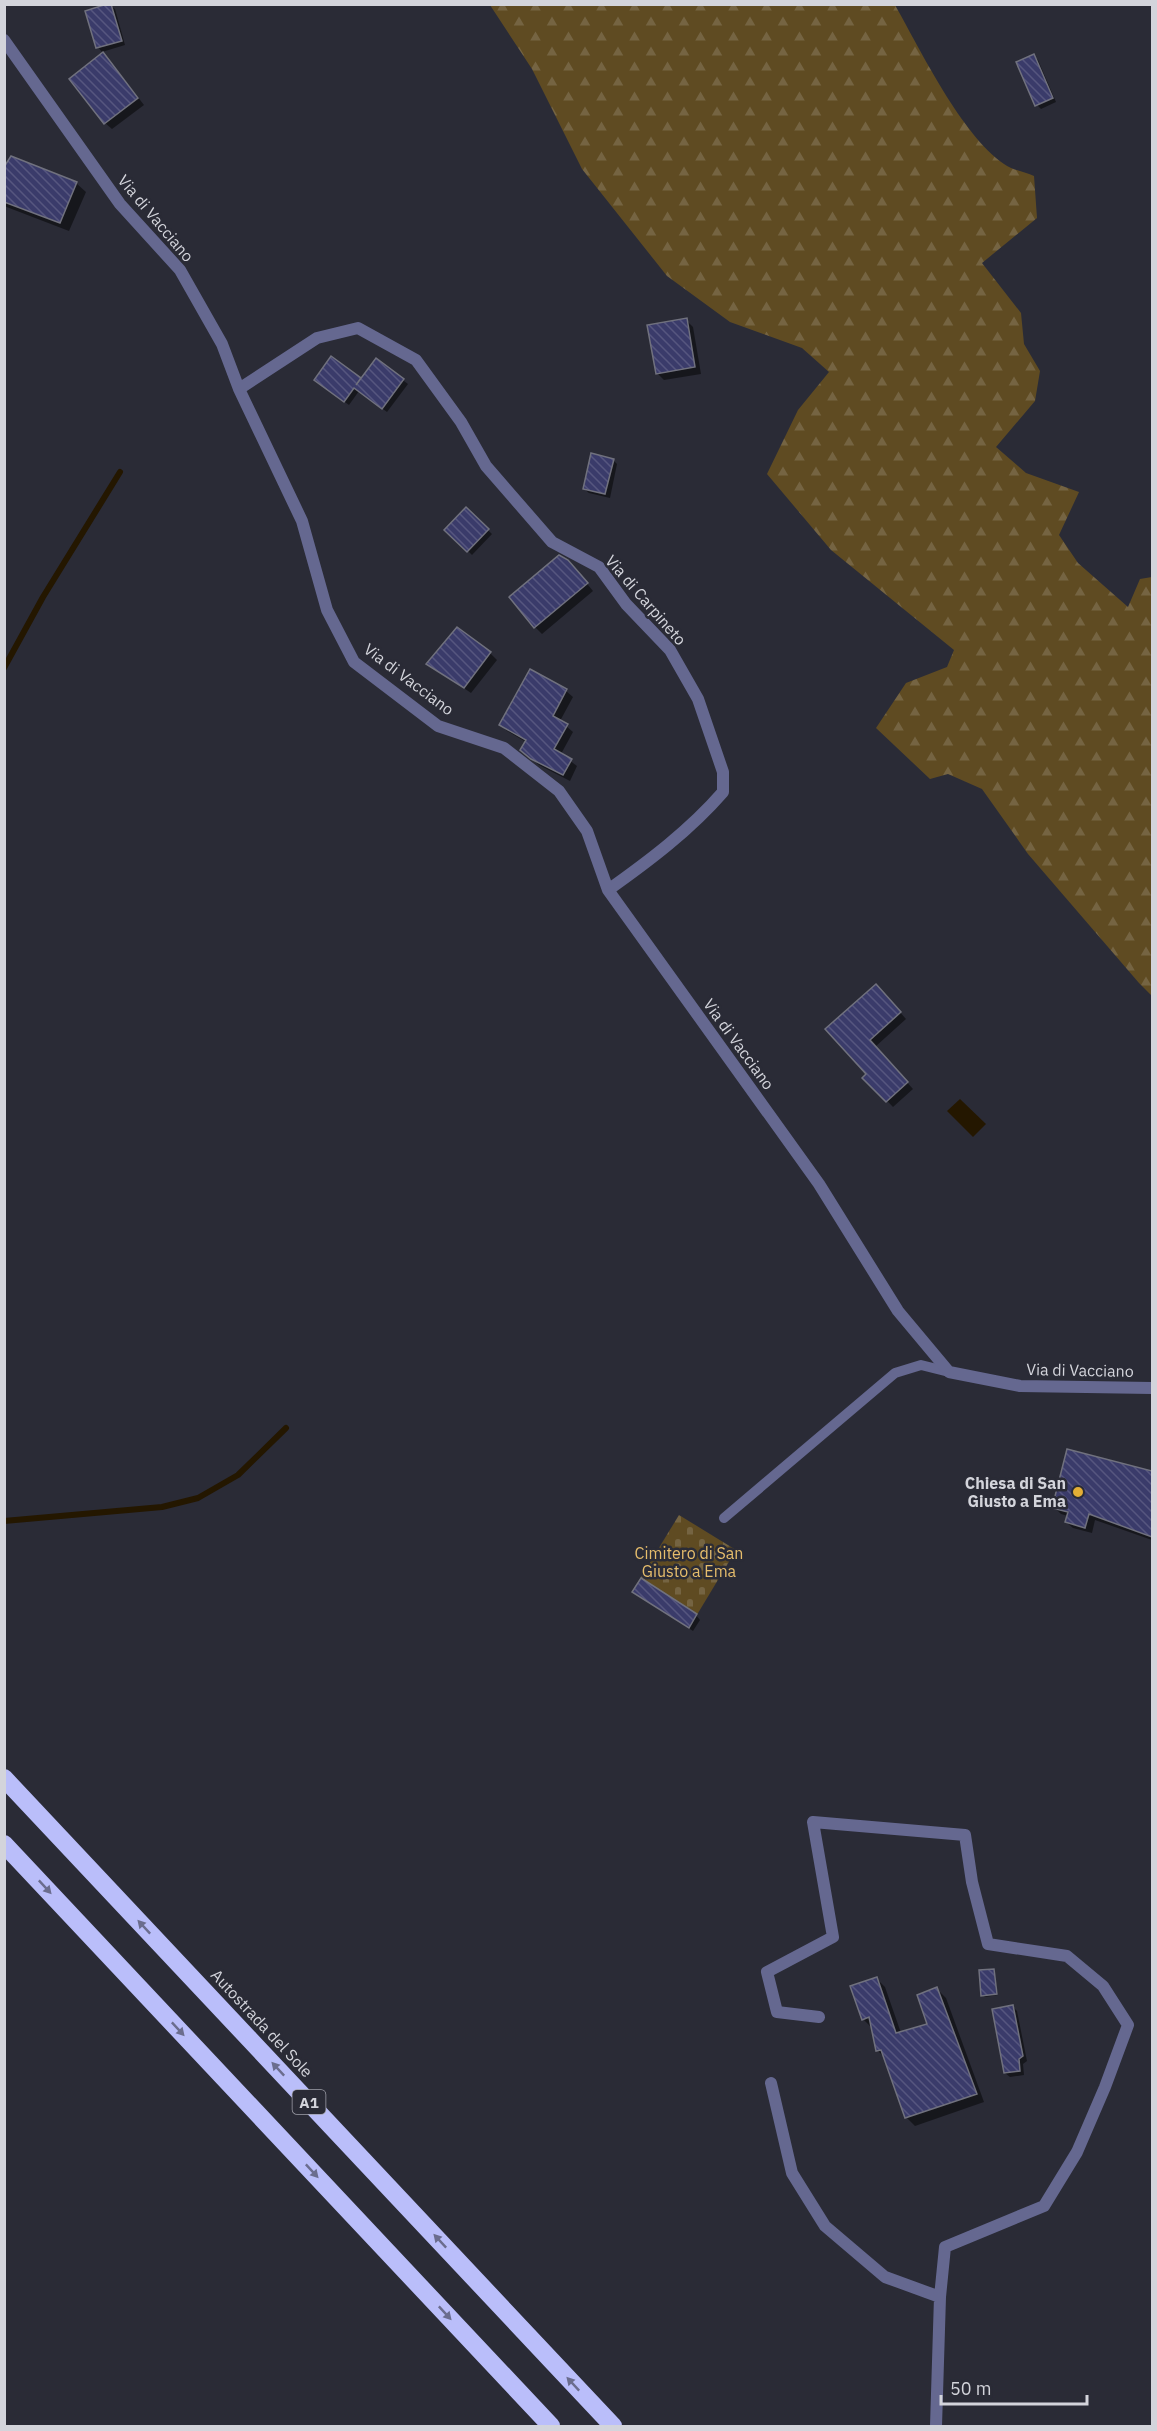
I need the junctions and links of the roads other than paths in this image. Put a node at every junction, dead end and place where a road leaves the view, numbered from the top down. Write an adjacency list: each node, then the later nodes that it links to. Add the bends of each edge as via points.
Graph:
1 (4, 40): 2 (street, Via di Vacciano, via 120,204 180,270 222,344)
2 (239, 389): 3 (street, Via di Vacciano, via 302,520 327,610 354,662 438,726 504,748 559,791 587,831); 3 (street, Via di Carpineto, via 317,338 358,328 416,360 461,422 486,466 552,542 599,567 626,604 670,650 698,699 723,772 723,792 674,840)
3 (608, 890): 4 (street, Via di Vacciano, via 819,1184 898,1311)
4 (949, 1372): 5 (street, Via di Vacciano, via 1020,1386); 6 (lane, via 921,1365 895,1373)
5 (1152, 1388)
6 (724, 1518)
7 (4, 1778): 13 (highway, Autostrada del Sole / A1, one-way to 7)
8 (4, 1844): 12 (highway, A1, one-way to 12)
9 (819, 2017): 11 (street, via 777,2012 767,1972 833,1937 813,1822 965,1834 988,1944 1066,1956 1103,1986 1128,2025 1077,2152 1044,2206 945,2247)
10 (771, 2083): 11 (street, via 792,2173 825,2226 885,2277)
11 (940, 2296): 14 (street)
12 (551, 2427)
13 (613, 2427)
14 (936, 2427)

